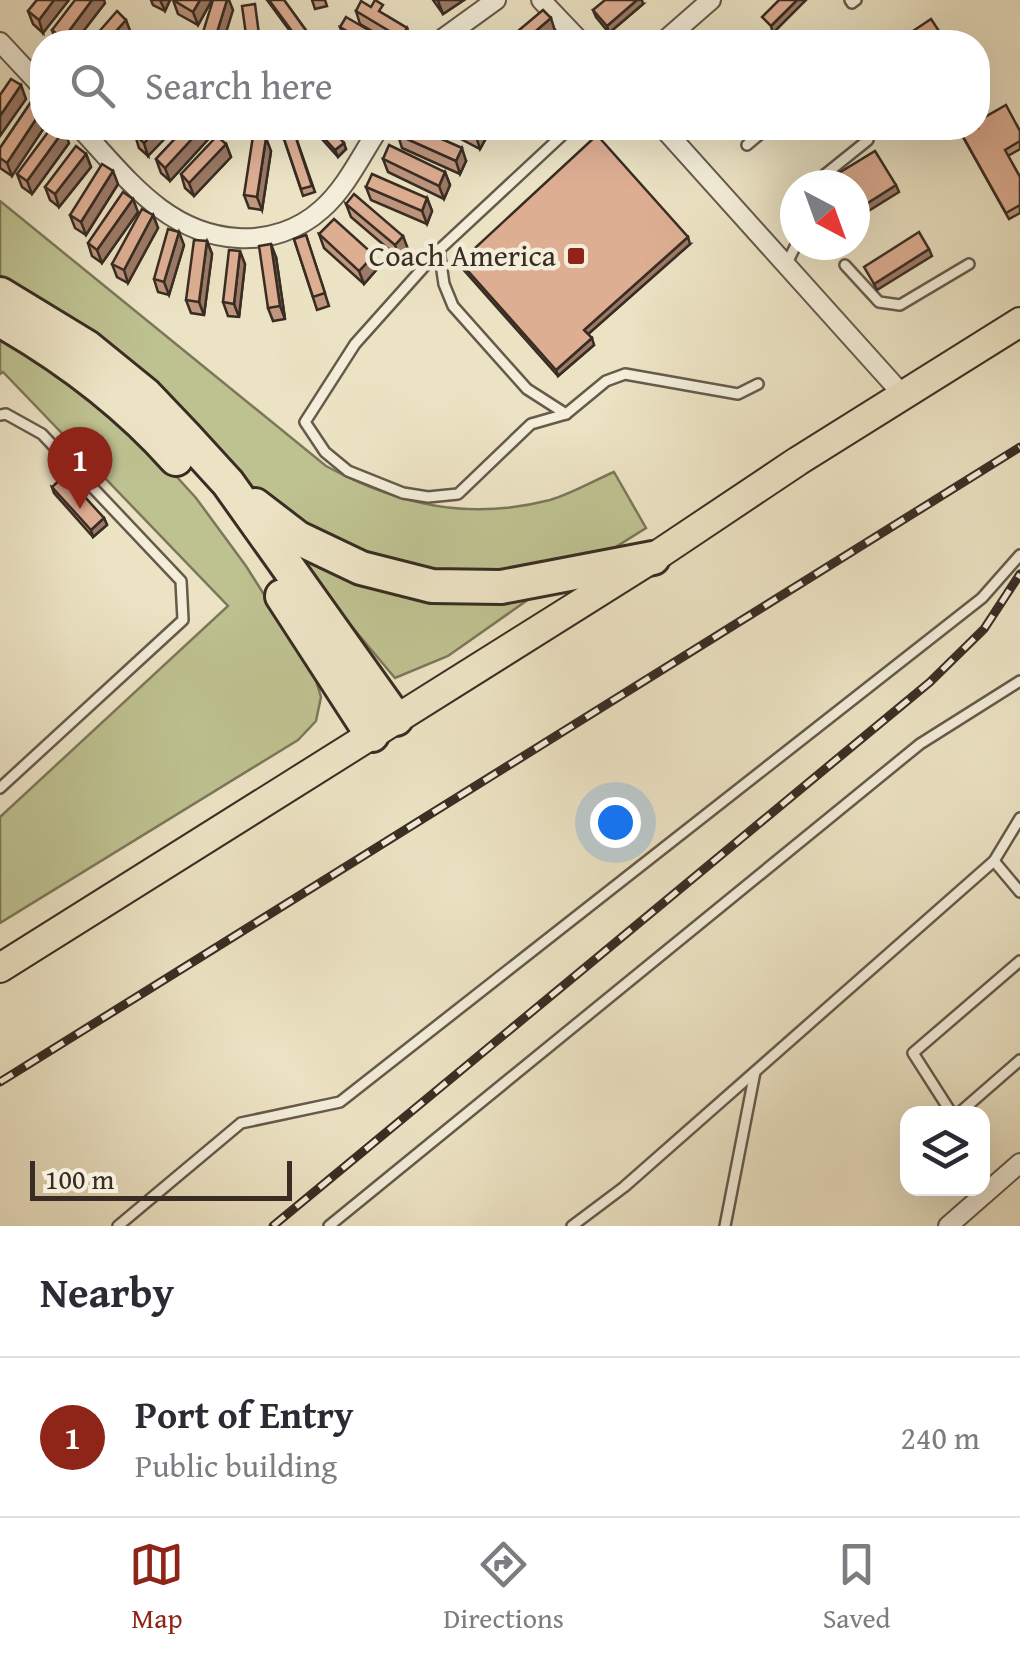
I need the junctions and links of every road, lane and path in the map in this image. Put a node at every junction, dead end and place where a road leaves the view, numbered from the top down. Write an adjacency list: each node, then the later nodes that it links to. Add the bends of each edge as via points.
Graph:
1 (496, 0): 4 (street)
2 (541, 0): 5 (street)
3 (711, 0): 6 (street)
4 (455, 30)
5 (570, 30)
6 (677, 30)
7 (0, 42): 8 (street)
8 (30, 75)
9 (91, 140): 10 (street, via 176,222 215,237 260,239 322,210)
10 (371, 140)
11 (557, 140): 17 (lane)
12 (674, 140): 19 (street)
13 (753, 140): 15 (lane)
14 (868, 140): 16 (lane)
15 (747, 145)
16 (831, 170)
17 (439, 250): 28 (lane, via 453,306 527,389); 28 (lane, via 355,344 305,422 325,452 348,471 404,492 458,494 532,424)
18 (788, 260): 19 (lane)
19 (787, 263): 26 (street)
20 (970, 264): 21 (lane, via 900,305 879,302)
21 (844, 266)
22 (0, 294): 29 (highway, via 87,348 146,395)
23 (0, 320): 33 (highway, via 49,348 156,437 253,550)
24 (1020, 322): 26 (main road)
25 (758, 384): 28 (lane, via 738,394 626,374 606,381)
26 (903, 395): 31 (main road)
27 (0, 414): 34 (lane, via 42,434 181,581 184,620)
28 (566, 414)
29 (228, 484): 31 (highway, via 298,538 361,568 432,586 502,587); 33 (highway)
30 (1020, 555): 45 (lane, via 982,598 340,1102 241,1124)
31 (653, 558): 33 (main road)
32 (1020, 682): 46 (lane, via 920,744)
33 (384, 727): 39 (main road)
34 (0, 788)
35 (1020, 818): 36 (lane)
36 (994, 861): 37 (lane); 41 (lane)
37 (1020, 892)
38 (1020, 961): 42 (lane, via 913,1053)
39 (0, 968)
40 (1020, 1060): 43 (lane)
41 (756, 1071): 47 (lane); 48 (lane)
42 (949, 1106)
43 (965, 1106)
44 (1020, 1162): 49 (street)
45 (118, 1226)
46 (329, 1226)
47 (572, 1226)
48 (725, 1226)
49 (948, 1226)

